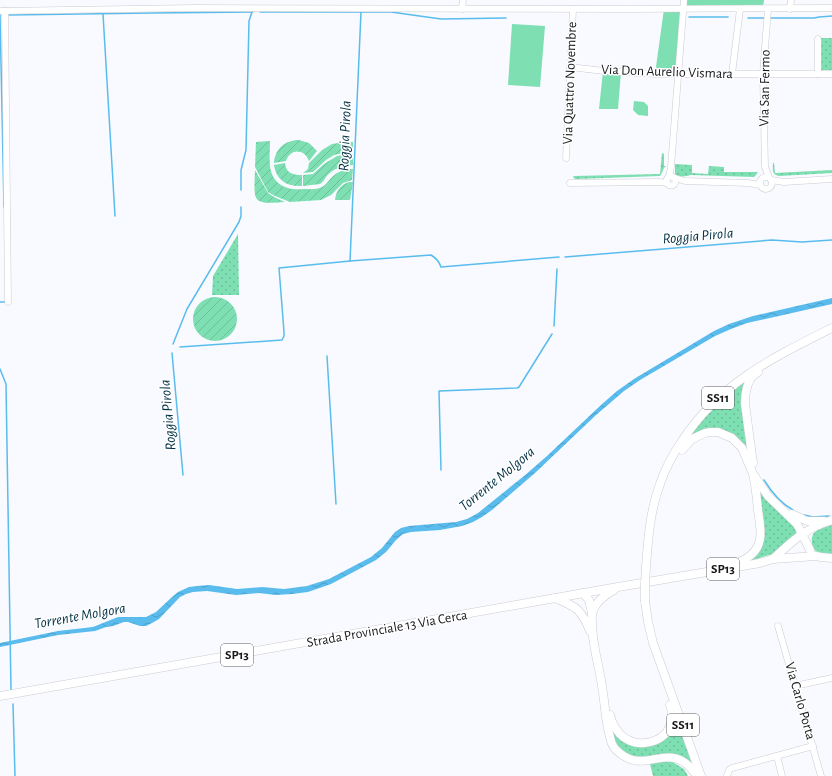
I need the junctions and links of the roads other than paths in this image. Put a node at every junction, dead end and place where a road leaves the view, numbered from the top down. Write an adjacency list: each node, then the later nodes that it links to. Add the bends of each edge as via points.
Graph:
1 (463, 0): 5 (street)
2 (684, 0): 7 (street)
3 (791, 0): 10 (street)
4 (832, 8): 10 (street)
5 (462, 9): 6 (street); 11 (street, via 218,8)
6 (573, 9): 7 (street); 13 (street, Via Quattro Novembre)
7 (684, 9): 8 (street); 14 (street)
8 (740, 9): 9 (street); 15 (street)
9 (768, 9): 10 (street); 16 (street, Via San Fermo)
10 (790, 9)
11 (2, 11): 26 (street)
12 (818, 39): 17 (street)
13 (570, 67): 14 (street, Via Don Aurelio Vismara); 19 (street, Via Quattro Novembre)
14 (678, 74): 15 (street, Via Don Aurelio Vismara); 21 (street)
15 (732, 74): 16 (street, Via Don Aurelio Vismara)
16 (763, 74): 17 (street, Via Don Aurelio Vismara); 22 (street, Via San Fermo)
17 (818, 74): 18 (street, Via Don Aurelio Vismara)
18 (832, 74)
19 (566, 158)
20 (832, 179): 23 (street)
21 (671, 180): 22 (street, via 748,183); 24 (street)
22 (765, 180): 23 (street); 25 (street, via 772,184); 25 (street, via 765,188)
23 (784, 182): 25 (street)
24 (570, 183)
25 (770, 187)
26 (8, 302)
27 (832, 328): 28 (main road, SS11)
28 (802, 343): 30 (main road, SS11, via 752,370 716,399 682,441); 31 (main road, via 789,354 755,373 747,387 745,400 752,460)
29 (753, 474): 30 (main road, via 746,455 732,438 718,432 710,432 689,441); 31 (main road); 39 (main road, via 761,533 757,549 740,562)
30 (661, 480): 45 (main road, SS11, bridge, via 650,521 645,601 651,634)
31 (759, 484): 32 (main road)
32 (781, 508): 33 (main road, via 807,520); 35 (main road, via 797,524)
33 (831, 521): 34 (main road, Strada Provinciale 13 Via Cerca / SP13)
34 (817, 526): 35 (main road, Strada Provinciale 13 Via Cerca / SP13); 36 (main road, via 809,536)
35 (802, 534): 36 (main road); 38 (main road, Strada Provinciale 13 Via Cerca / SP13)
36 (813, 553): 37 (main road, Strada Provinciale 13 Via Cerca / SP13); 38 (main road, Strada Provinciale 13 Via Cerca / SP13)
37 (832, 558)
38 (773, 559): 39 (main road, Strada Provinciale 13 Via Cerca / SP13)
39 (673, 578): 40 (main road, Strada Provinciale 13 Via Cerca / SP13)
40 (618, 587): 41 (main road, Strada Provinciale 13 Via Cerca / SP13); 43 (main road, via 599,601)
41 (584, 593): 42 (main road, Strada Provinciale 13 Via Cerca / SP13); 43 (main road, via 591,606)
42 (555, 598): 43 (main road, via 574,606); 49 (main road, Strada Provinciale 13 Via Cerca / SP13)
43 (588, 617): 47 (main road)
44 (778, 626): 48 (street, Via Carlo Porta)
45 (664, 674): 47 (main road, via 673,719 666,733 651,743 634,743 617,732 612,723); 53 (main road, SS11)
46 (832, 678): 48 (street)
47 (602, 685): 52 (main road, via 610,736 620,753 637,761 664,757 677,759 689,766)
48 (795, 686): 50 (street, Via Carlo Porta)
49 (0, 696)
50 (813, 746): 51 (street); 56 (street, Via Carlo Porta)
51 (777, 756): 54 (street, via 732,768); 55 (street)
52 (697, 776)
53 (701, 776)
54 (727, 776)
55 (782, 776)
56 (821, 776)

